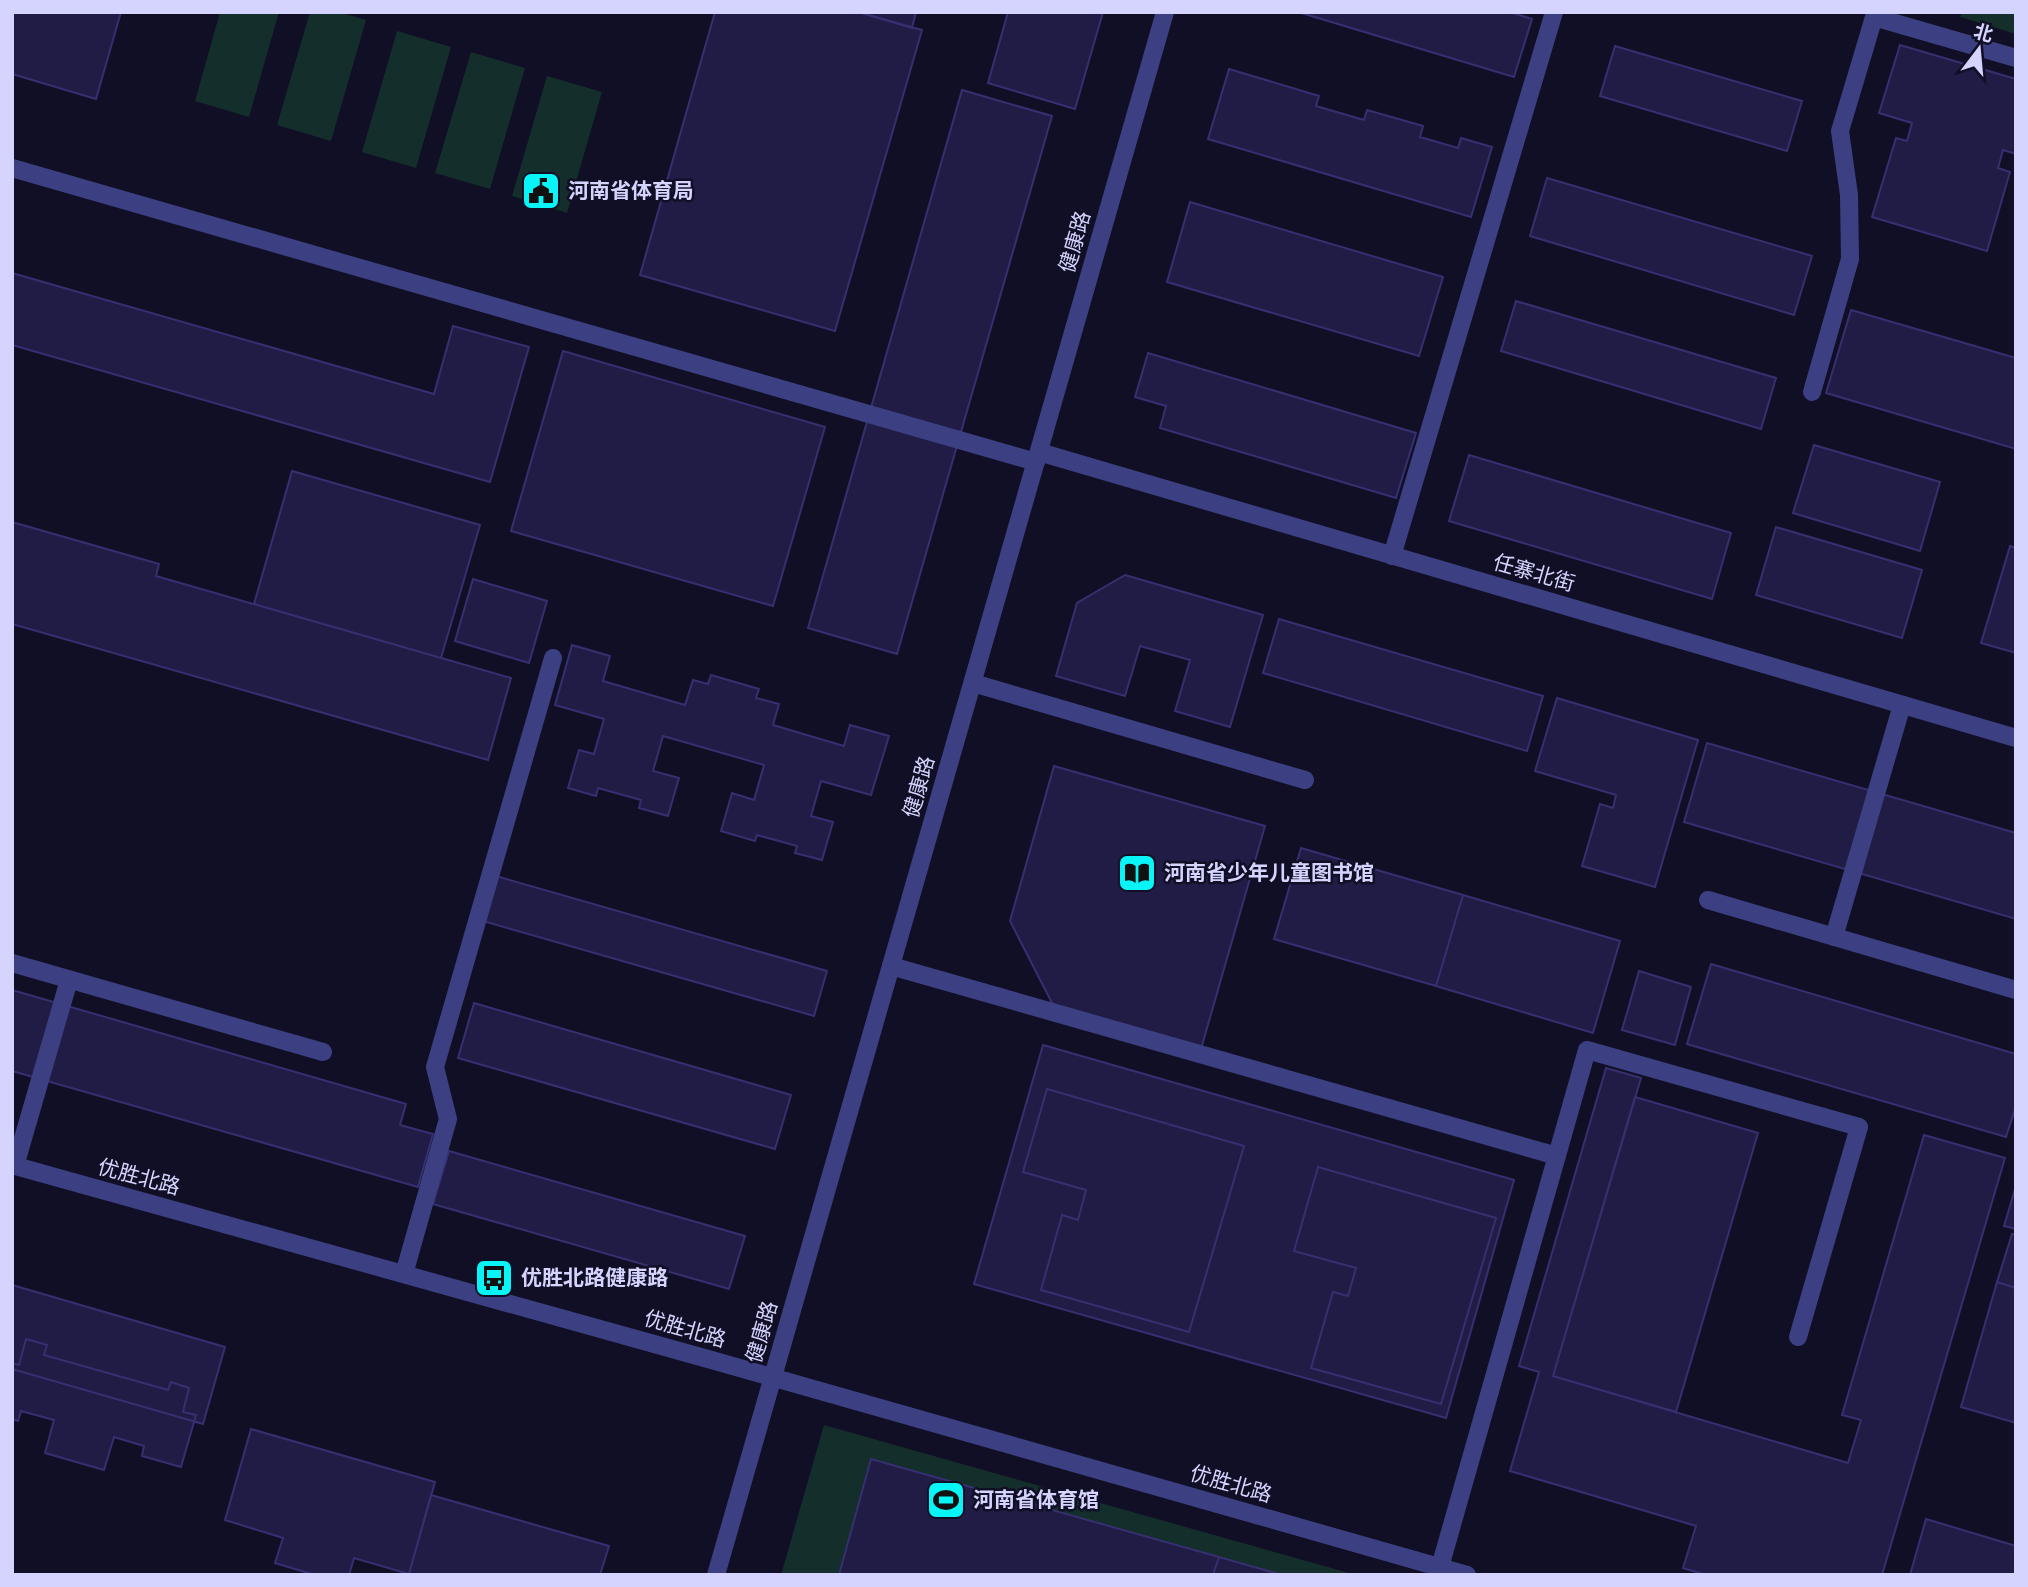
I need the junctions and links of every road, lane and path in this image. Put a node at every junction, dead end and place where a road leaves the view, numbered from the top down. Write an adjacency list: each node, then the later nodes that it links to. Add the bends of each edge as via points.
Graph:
1 (1165, 12): 6 (street, 健康路)
2 (1553, 12): 7 (street)
3 (2016, 58): 5 (street, via 1874,17 1840,131 1849,195 1850,258)
4 (12, 168): 6 (street, 任寨北街)
5 (1812, 392)
6 (1037, 457): 7 (street, 任寨北街); 9 (street, 健康路)
7 (1392, 556): 10 (street, 任寨北街)
8 (553, 658): 22 (street, via 435,1067 448,1119)
9 (973, 683): 12 (street); 16 (street, 健康路)
10 (1902, 705): 11 (street, 任寨北街); 14 (street)
11 (2016, 738)
12 (1306, 780)
13 (1708, 900): 14 (street)
14 (1834, 937): 18 (street)
15 (12, 963): 17 (street)
16 (891, 966): 20 (street); 24 (street, 健康路)
17 (69, 980): 19 (street); 21 (street)
18 (2016, 990)
19 (323, 1052)
20 (1557, 1156): 23 (street, via 1587,1050 1858,1127); 25 (street)
21 (14, 1166): 22 (street, 优胜北路)
22 (404, 1274): 24 (street, 优胜北路)
23 (1798, 1337)
24 (773, 1378): 25 (street, 优胜北路); 26 (street, 健康路)
25 (1440, 1567): 27 (street, 优胜北路)
26 (716, 1575)
27 (1467, 1575)

